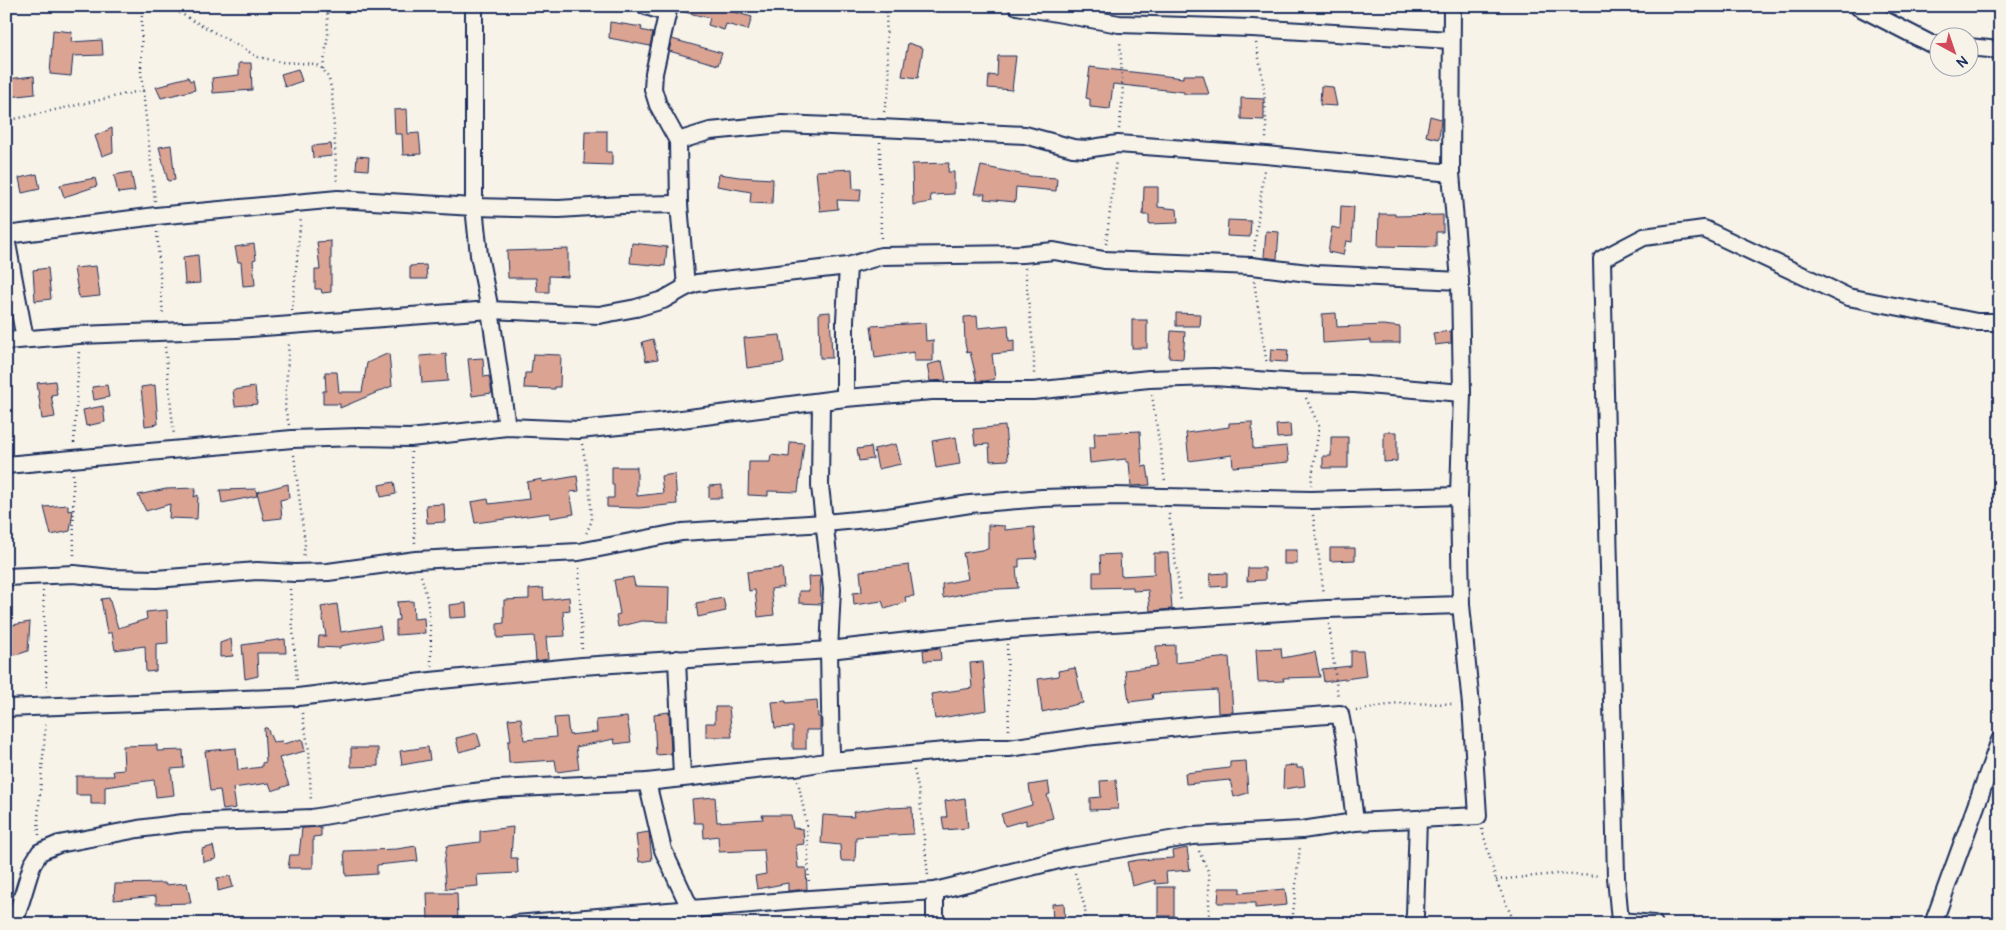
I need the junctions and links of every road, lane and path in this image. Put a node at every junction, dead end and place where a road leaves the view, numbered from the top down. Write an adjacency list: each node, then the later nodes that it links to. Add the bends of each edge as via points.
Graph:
1 (172, 6): 14 (path, via 258,57 315,64)
2 (327, 6): 14 (path, via 328,34)
3 (474, 6): 23 (street)
4 (646, 6): 8 (street)
5 (1017, 6): 9 (street, via 1119,24)
6 (1452, 6): 10 (street)
7 (1857, 6): 11 (street)
8 (668, 10): 17 (street, via 653,89)
9 (1252, 28): 10 (street); 18 (path, via 1267,110)
10 (1451, 40): 19 (street)
11 (1928, 42)
12 (1978, 48): 13 (street)
13 (2000, 50)
14 (323, 69): 20 (path, via 332,92)
15 (144, 90): 16 (path)
16 (6, 121)
17 (678, 141): 18 (street, via 710,131 782,124 1025,135 1086,149 1118,144); 22 (street)
18 (1266, 155): 19 (street); 27 (path)
19 (1451, 173): 28 (street)
20 (338, 199): 21 (street); 23 (street)
21 (303, 204): 24 (street, via 156,216); 32 (path)
22 (679, 204): 23 (street, via 559,209); 29 (street)
23 (474, 207): 30 (street)
24 (6, 236): 33 (street)
25 (1023, 254): 26 (street, via 881,256); 27 (street, via 1054,251 1104,260); 37 (path, via 1034,356)
26 (848, 266): 29 (street); 39 (street)
27 (1252, 266): 28 (street, via 1316,274); 35 (path)
28 (1460, 281): 38 (street)
29 (686, 287): 30 (street, via 663,300 599,315)
30 (490, 310): 32 (street); 41 (street)
31 (2000, 322): 72 (street, via 1977,322 1848,297 1704,229 1644,237 1602,259)
32 (290, 324): 33 (street); 42 (path, via 285,408)
33 (25, 339): 34 (street)
34 (6, 341)
35 (1270, 381): 36 (street); 37 (street, via 1214,377 1149,379)
36 (1300, 383): 38 (street); 45 (path, via 1318,426)
37 (1033, 391): 39 (street, via 932,391)
38 (1462, 393): 44 (street)
39 (845, 398): 40 (street)
40 (820, 402): 41 (street, via 579,430); 46 (street, via 820,486)
41 (507, 427): 42 (street, via 410,438)
42 (292, 439): 43 (street); 47 (path, via 305,544 302,562)
43 (6, 466)
44 (1460, 496): 45 (street); 49 (street)
45 (1311, 500): 46 (street, via 1112,496 1042,498); 50 (path)
46 (825, 523): 47 (street, via 682,532 579,552 416,560 328,572); 52 (street, via 832,590)
47 (295, 573): 48 (street, via 257,570 156,579 74,574); 54 (path, via 290,587)
48 (6, 577)
49 (1461, 605): 50 (street); 55 (street)
50 (1327, 609): 51 (street); 57 (path)
51 (1006, 630): 52 (street); 59 (path)
52 (829, 650): 53 (street); 61 (street)
53 (677, 659): 54 (street, via 440,680); 63 (street)
54 (298, 697): 56 (street); 66 (path, via 310,750)
55 (1471, 705): 57 (path, via 1398,703); 65 (street)
56 (6, 708)
57 (1340, 714): 59 (street, via 1198,725); 68 (street)
58 (2000, 740): 87 (street)
59 (1009, 748): 60 (street)
60 (911, 754): 61 (street); 74 (path, via 919,792 927,874)
61 (832, 761): 62 (street)
62 (795, 767): 63 (street); 75 (path, via 807,826)
63 (682, 777): 64 (street)
64 (647, 782): 66 (street, via 499,788); 76 (street, via 663,850)
65 (1478, 816): 67 (street); 73 (path)
66 (312, 818): 77 (street, via 183,823 49,847 40,852 32,865)
67 (1418, 819): 68 (street); 84 (street)
68 (1355, 822): 69 (street)
69 (1302, 830): 70 (street); 83 (path)
70 (1193, 836): 71 (street); 82 (path, via 1210,873)
71 (1070, 857): 74 (street); 81 (path, via 1085,908)
72 (1616, 876): 73 (path, via 1555,874); 86 (street, via 1620,921)
73 (1496, 880): 85 (path)
74 (935, 892): 75 (street); 80 (street)
75 (810, 899): 76 (street); 79 (path)
76 (692, 917): 78 (street)
77 (14, 924)
78 (516, 924)
79 (810, 924)
80 (935, 924)
81 (1086, 924)
82 (1209, 924)
83 (1292, 924)
84 (1413, 924)
85 (1515, 924)
86 (1654, 924)
87 (1933, 924)

